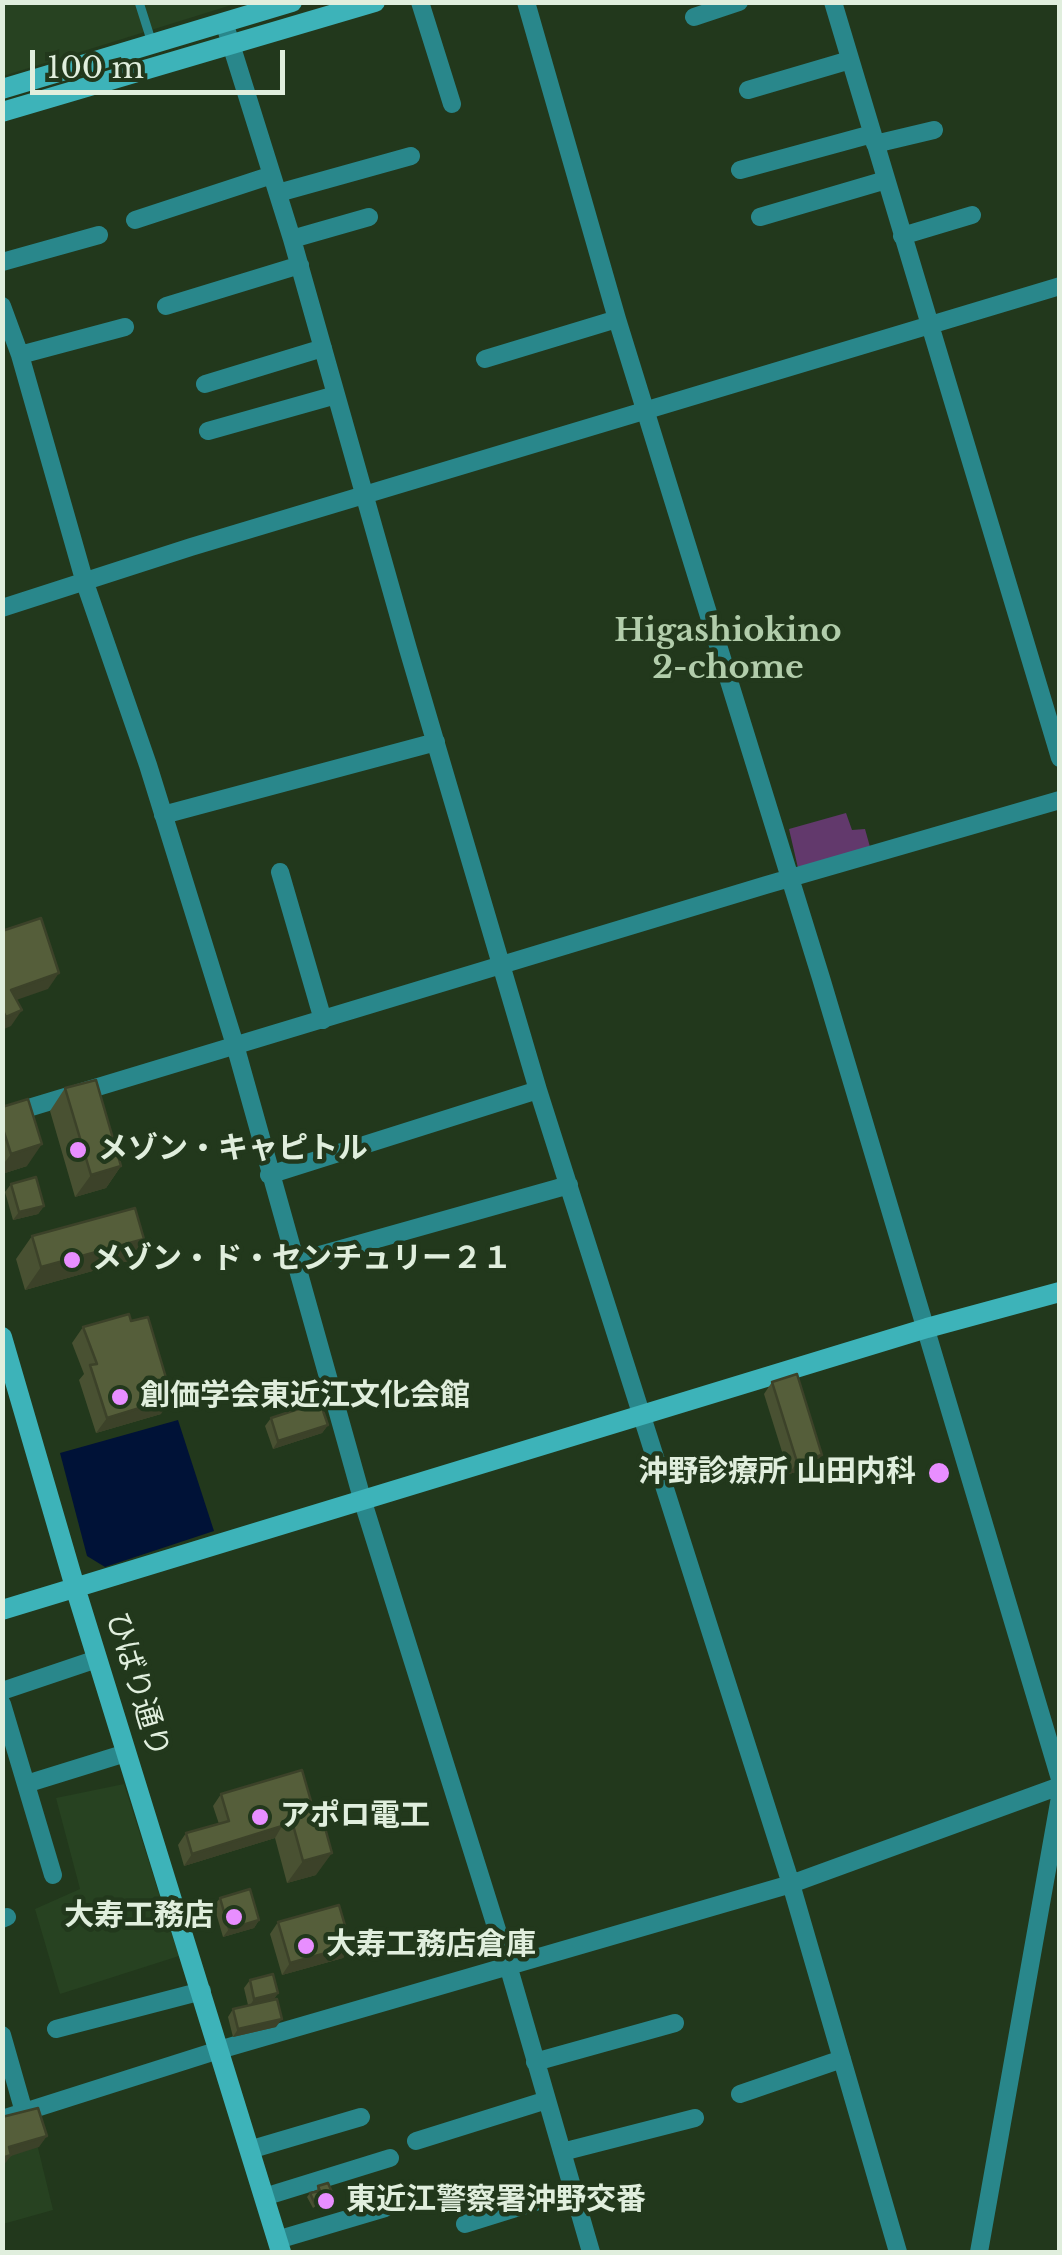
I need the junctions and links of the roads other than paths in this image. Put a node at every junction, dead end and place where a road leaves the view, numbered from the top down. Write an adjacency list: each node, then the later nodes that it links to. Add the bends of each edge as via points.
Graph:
1 (139, 2): 11 (lane)
2 (292, 2): 9 (street)
3 (374, 2): 10 (street)
4 (420, 2): 15 (street)
5 (526, 2): 35 (street)
6 (739, 2): 8 (street)
7 (832, 2): 12 (street)
8 (694, 17)
9 (224, 22): 10 (street); 11 (street)
10 (234, 44): 16 (street); 22 (street)
11 (153, 45): 13 (street)
12 (850, 60): 14 (street); 18 (street)
13 (2, 89)
14 (748, 90)
15 (452, 104)
16 (2, 112)
17 (934, 130): 18 (street)
18 (873, 139): 20 (street); 21 (street)
19 (411, 156): 22 (street)
20 (740, 170)
21 (886, 180): 25 (street); 28 (street)
22 (275, 184): 26 (street); 29 (street)
23 (972, 215): 28 (street)
24 (369, 217): 29 (street)
25 (760, 217)
26 (135, 220)
27 (99, 235): 30 (street)
28 (902, 236): 36 (street)
29 (292, 239): 31 (street)
30 (2, 262)
31 (300, 265): 34 (street); 38 (street)
32 (1060, 286): 36 (street)
33 (2, 306): 39 (street)
34 (166, 306)
35 (617, 319): 40 (street); 43 (street)
36 (929, 325): 43 (street); 49 (street)
37 (125, 327): 39 (street)
38 (323, 348): 41 (street); 42 (street)
39 (20, 355): 46 (street)
40 (484, 359)
41 (205, 384)
42 (336, 395): 44 (street); 45 (street)
43 (647, 411): 45 (street); 53 (street)
44 (208, 431)
45 (364, 495): 46 (street); 48 (street)
46 (86, 583): 47 (street); 51 (street)
47 (2, 608)
48 (436, 742): 51 (street); 54 (street)
49 (1060, 758)
50 (1060, 800): 53 (street)
51 (163, 815): 56 (street)
52 (280, 872): 55 (street)
53 (790, 878): 54 (street); 63 (street)
54 (503, 966): 55 (street); 57 (street)
55 (323, 1020): 56 (street)
56 (234, 1045): 58 (street); 59 (street)
57 (538, 1090): 59 (street); 60 (street)
58 (2, 1116)
59 (269, 1176): 61 (street)
60 (569, 1185): 61 (street); 66 (street)
61 (296, 1262): 67 (street)
62 (1060, 1292): 63 (street)
63 (927, 1328): 66 (street); 74 (street)
64 (2, 1337): 65 (street, ひばり通り)
65 (9, 1385): 68 (street, ひばり通り)
66 (643, 1415): 67 (street); 78 (street)
67 (363, 1502): 68 (street); 79 (street)
68 (75, 1587): 69 (street); 70 (street, ひばり通り)
69 (2, 1610)
70 (97, 1658): 71 (street); 73 (street, ひばり通り)
71 (2, 1691)
72 (2, 1704): 75 (street)
73 (126, 1752): 75 (street); 80 (street, ひばり通り)
74 (1060, 1782): 78 (street)
75 (26, 1784): 77 (street)
76 (1060, 1797): 104 (street)
77 (53, 1875)
78 (791, 1884): 79 (street); 85 (street)
79 (508, 1966): 84 (street); 86 (street)
80 (202, 1991): 82 (street); 84 (street, ひばり通り)
81 (675, 2022): 86 (street)
82 (56, 2029)
83 (2, 2035): 89 (street)
84 (219, 2050): 89 (street); 94 (street, ひばり通り)
85 (842, 2060): 87 (street); 103 (street)
86 (535, 2062): 88 (street)
87 (740, 2094)
88 (547, 2100): 93 (street); 95 (street)
89 (24, 2112): 92 (street)
90 (360, 2117): 94 (street)
91 (695, 2118): 95 (street)
92 (2, 2119)
93 (416, 2141)
94 (249, 2150): 98 (street, ひばり通り)
95 (562, 2152): 97 (street)
96 (390, 2158): 98 (street)
97 (574, 2190): 100 (street); 102 (street)
98 (264, 2197): 101 (street, ひばり通り)
99 (385, 2208): 101 (street)
100 (465, 2224)
101 (279, 2246)
102 (591, 2252)
103 (898, 2252)
104 (979, 2252)

